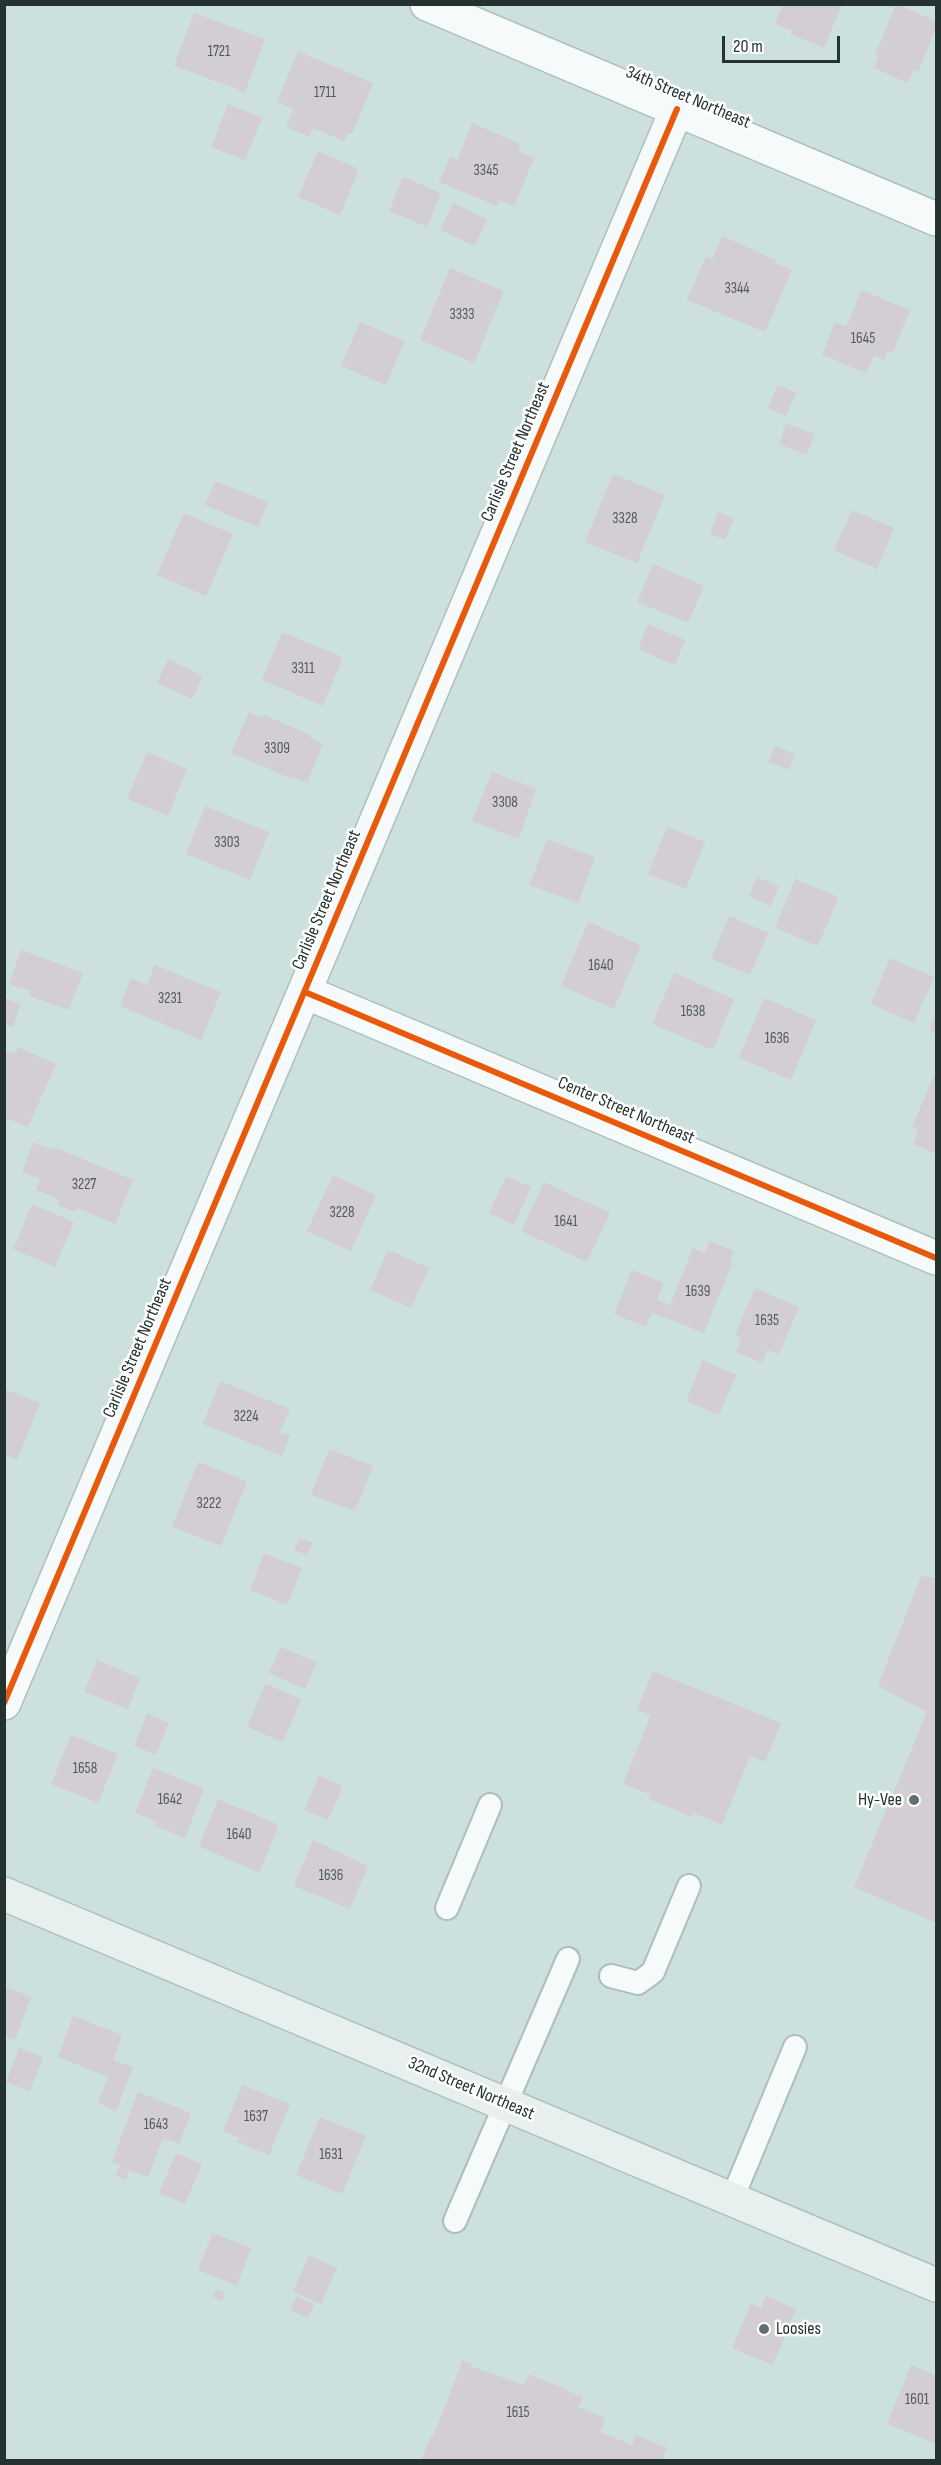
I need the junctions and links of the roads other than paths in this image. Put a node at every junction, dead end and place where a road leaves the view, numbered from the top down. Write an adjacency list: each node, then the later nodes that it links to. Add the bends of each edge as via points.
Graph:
1 (427, 4): 2 (street, 34th Street Northeast)
2 (677, 109): 3 (street, 34th Street Northeast); 4 (street, Carlisle Street Northeast)
3 (936, 219)
4 (304, 992): 5 (street, Center Street Northeast); 6 (street, Carlisle Street Northeast)
5 (936, 1258)
6 (4, 1702)
7 (490, 1805): 10 (lane)
8 (689, 1886): 12 (lane, via 653,1972 638,1983)
9 (4, 1894): 14 (main road, 32nd Street Northeast)
10 (447, 1908)
11 (568, 1959): 14 (lane)
12 (611, 1976)
13 (795, 2047): 15 (lane)
14 (505, 2103): 15 (main road, 32nd Street Northeast); 16 (lane)
15 (732, 2199): 17 (main road, 32nd Street Northeast)
16 (455, 2220)
17 (936, 2285)

